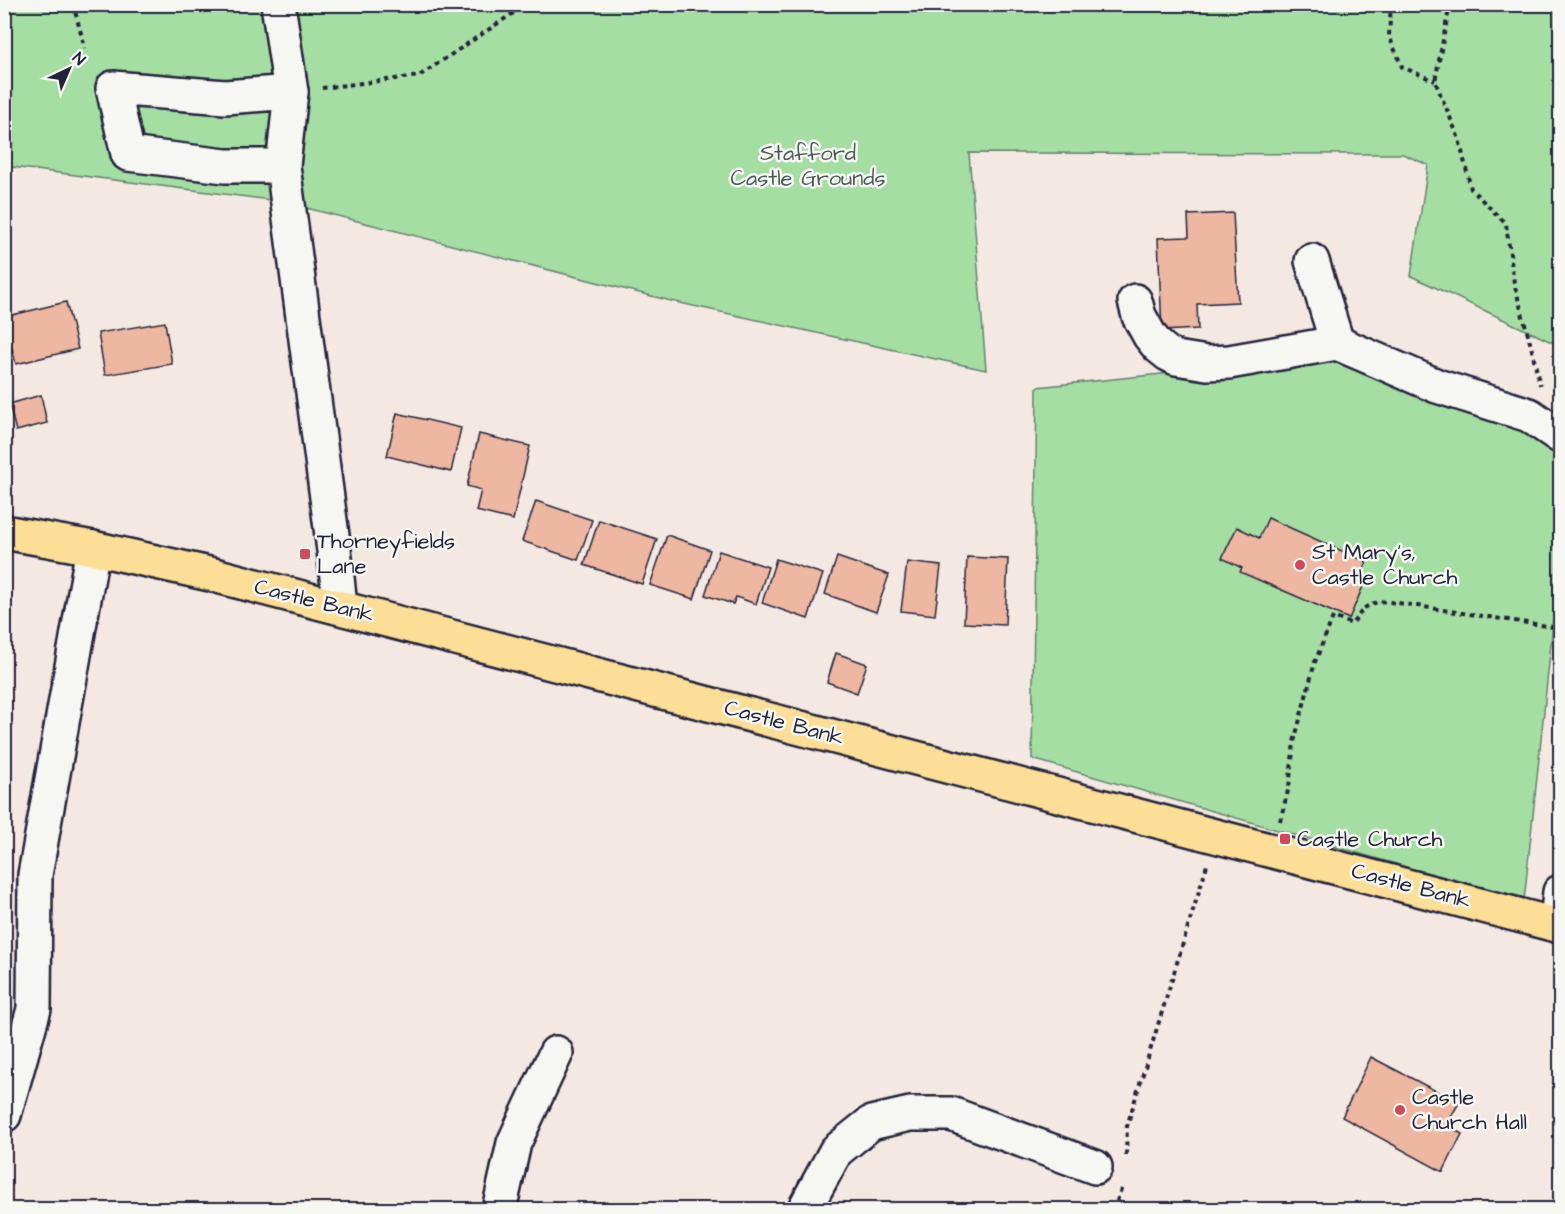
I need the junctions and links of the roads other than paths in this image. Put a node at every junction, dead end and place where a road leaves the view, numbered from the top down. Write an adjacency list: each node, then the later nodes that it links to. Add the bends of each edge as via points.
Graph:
1 (278, 4): 2 (street)
2 (291, 92): 3 (street); 3 (street, via 225,97 113,88 128,154 225,166)
3 (284, 166): 10 (street)
4 (1312, 261): 6 (street)
5 (1135, 301): 6 (street, via 1139,316 1158,346 1185,361 1229,362)
6 (1337, 343): 7 (street, via 1437,386 1529,415)
7 (1560, 436)
8 (4, 532): 9 (highway, Castle Bank)
9 (93, 548): 10 (highway, Castle Bank); 14 (street, via 35,875 34,1009)
10 (340, 607): 12 (highway, Castle Bank)
11 (1560, 892): 12 (street)
12 (1559, 925)
13 (556, 1053): 16 (street, via 514,1143)
14 (4, 1115)
15 (1095, 1167): 17 (street, via 951,1114 910,1114 871,1123 836,1151)
16 (499, 1209)
17 (804, 1209)

